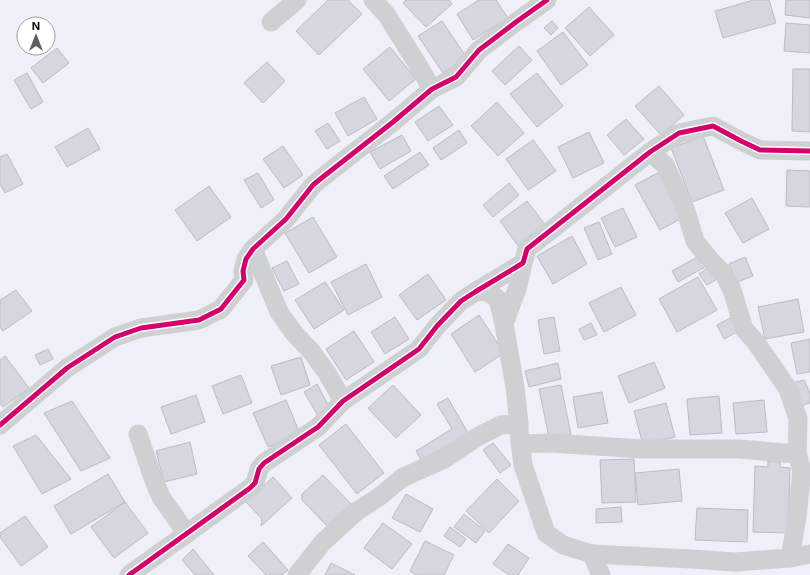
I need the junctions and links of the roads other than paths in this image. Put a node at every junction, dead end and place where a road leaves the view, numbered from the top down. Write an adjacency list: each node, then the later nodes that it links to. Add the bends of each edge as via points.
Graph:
1 (297, 0): 4 (street)
2 (373, 0): 5 (street, via 386,14)
3 (547, 0): 5 (street, via 479,50 456,77)
4 (271, 22)
5 (432, 89): 8 (street, via 313,185 286,219)
6 (810, 151): 7 (street, via 760,150 714,126 679,133)
7 (650, 152): 9 (street, via 527,249); 17 (street, via 665,165 686,210 695,241 724,274 744,328 788,389 798,419)
8 (253, 249): 12 (street, via 279,312 294,334 328,373); 14 (street, via 246,258 244,280 221,309 199,320 141,328 115,337 67,368)
9 (523, 264): 10 (street); 11 (street)
10 (474, 292): 11 (street, via 486,291 498,299); 12 (street, via 461,301 419,349)
11 (504, 324): 13 (street)
12 (343, 401): 18 (street, via 318,427 264,463 250,488)
13 (520, 424): 16 (street); 23 (street, via 501,425 444,459 402,478 357,511 322,543)
14 (0, 426)
15 (138, 434): 18 (street, via 161,497)
16 (520, 444): 17 (street, via 551,443 642,449 739,449); 19 (street, via 523,465 546,533 563,545)
17 (798, 454): 21 (street, via 802,471 798,517)
18 (187, 534): 22 (street)
19 (592, 554): 21 (street, via 735,562); 24 (street)
20 (810, 554): 21 (street)
21 (790, 558)
22 (130, 575)
23 (297, 575)
24 (601, 575)

